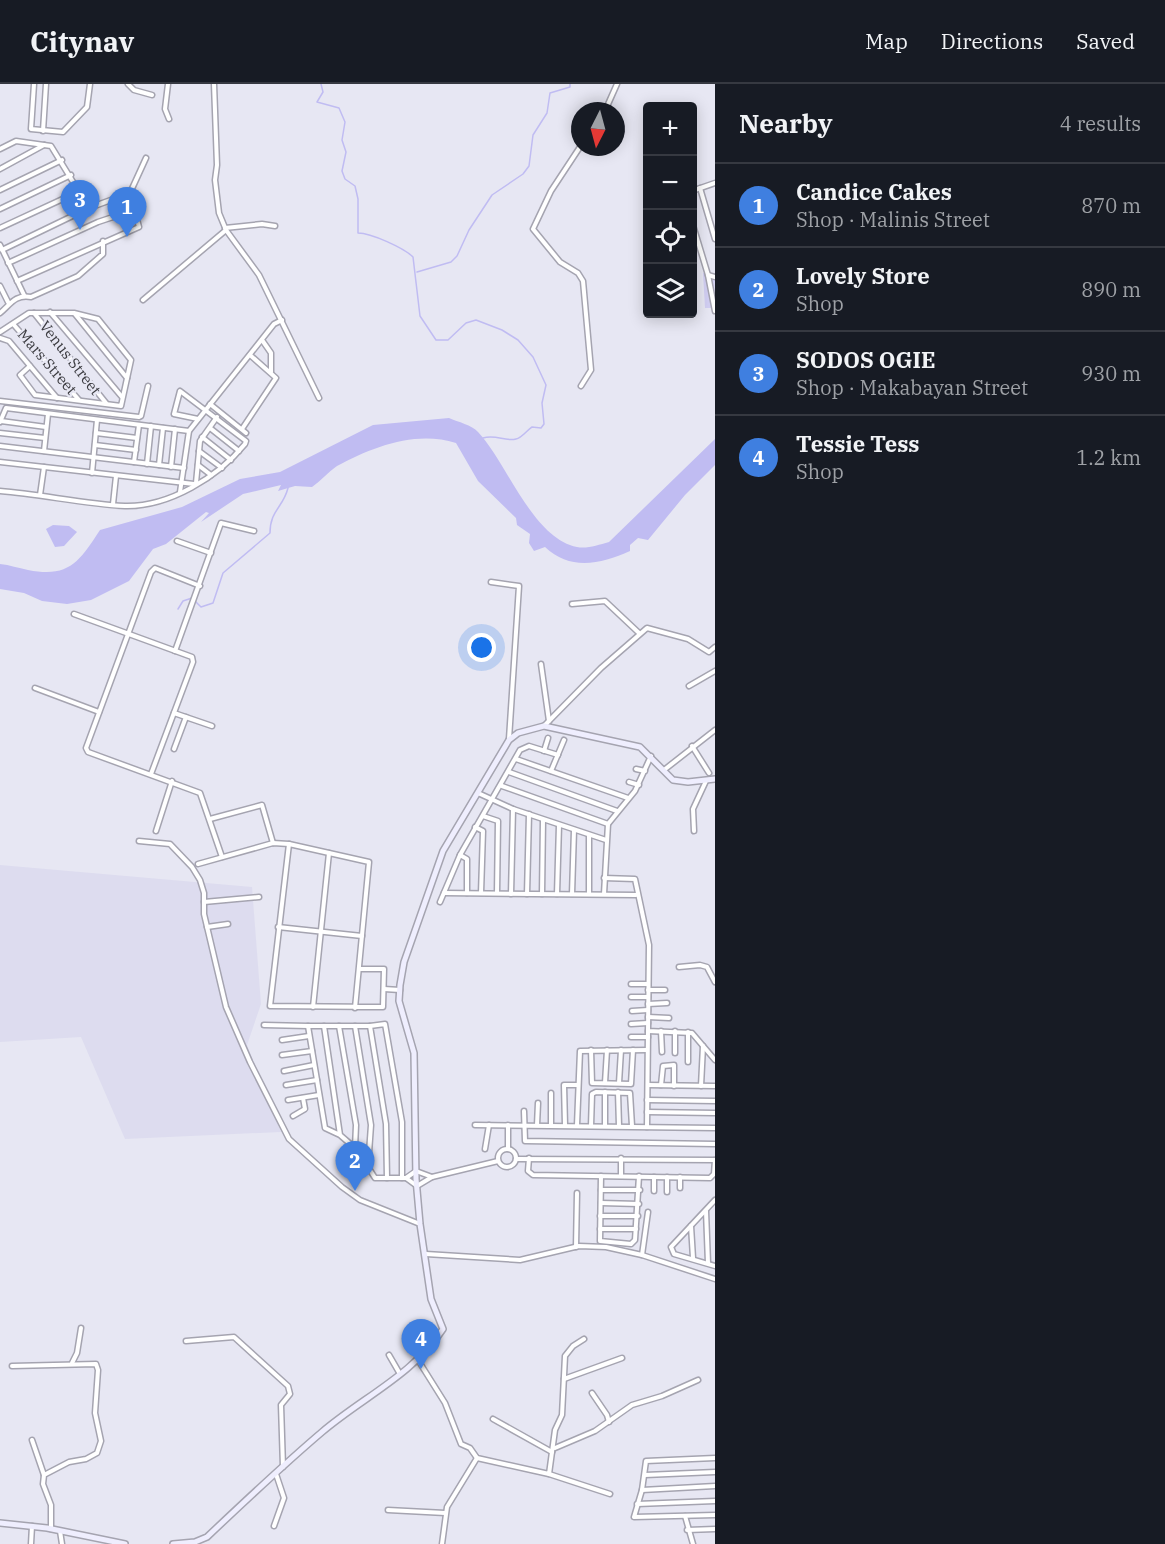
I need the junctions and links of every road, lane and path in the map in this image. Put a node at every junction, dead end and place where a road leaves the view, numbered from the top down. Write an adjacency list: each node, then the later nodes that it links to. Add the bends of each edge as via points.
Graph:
1 (34, 84): 11 (street, via 31,129)
2 (46, 84): 11 (street)
3 (90, 84): 11 (street, via 87,107 63,132)
4 (128, 84): 8 (street)
5 (168, 84): 10 (street, via 165,109)
6 (214, 84): 30 (street, via 216,200)
7 (617, 84): 9 (street)
8 (152, 95)
9 (609, 102)
10 (169, 119)
11 (43, 131)
12 (45, 144): 13 (street, via 16,141); 16 (street, via 55,149); 17 (street)
13 (0, 149)
14 (574, 156): 59 (street, via 551,191 533,230 583,281 591,370)
15 (146, 158): 24 (street)
16 (62, 160): 18 (street); 22 (street)
17 (0, 169)
18 (71, 175): 23 (street); 26 (street)
19 (715, 183): 20 (street)
20 (700, 188): 21 (street); 32 (street)
21 (697, 189)
22 (0, 190)
23 (80, 191): 25 (street); 29 (street)
24 (130, 193): 25 (street); 27 (street)
25 (89, 208): 34 (street)
26 (0, 209)
27 (134, 210): 33 (street, via 139,227); 35 (street)
28 (274, 226): 30 (street)
29 (0, 228)
30 (225, 229): 42 (street); 49 (street, via 259,275)
31 (697, 236): 36 (street)
32 (715, 239)
33 (104, 242): 38 (street); 40 (street, via 103,254 78,276 31,297)
34 (1, 247): 35 (street)
35 (8, 263): 38 (street)
36 (708, 275): 37 (street); 41 (street)
37 (715, 277)
38 (17, 281): 40 (street)
39 (0, 286): 43 (street)
40 (24, 296): 43 (street)
41 (714, 298): 44 (street)
42 (143, 300)
43 (8, 302): 46 (street)
44 (715, 311)
45 (50, 312): 47 (street); 48 (street); 60 (street)
46 (0, 313)
47 (34, 313): 50 (street); 65 (street, Venus Street)
48 (74, 313): 57 (street); 57 (street, via 98,319 131,360)
49 (282, 320): 53 (street); 62 (street)
50 (14, 325): 51 (street); 64 (street, Mars Street)
51 (0, 332)
52 (0, 339): 55 (street, via 9,341)
53 (262, 340): 54 (street); 56 (street, via 271,353)
54 (250, 355): 56 (street); 66 (street)
55 (30, 366): 61 (street); 61 (street, via 20,375 35,395)
56 (270, 372): 79 (street, via 276,378)
57 (127, 378): 60 (street)
58 (148, 386): 63 (street, via 139,417)
59 (581, 386)
60 (123, 397): 65 (street, via 121,406)
61 (57, 398): 64 (street)
62 (319, 398)
63 (0, 400)
64 (79, 400): 65 (street)
65 (106, 404)
66 (210, 404): 67 (street); 79 (street)
67 (207, 409): 69 (street); 70 (street); 70 (street, via 180,391 174,414)
68 (48, 414): 71 (street); 72 (street, via 6,408); 75 (street)
69 (217, 417): 77 (street); 92 (street, via 246,441)
70 (198, 419): 80 (street)
71 (97, 420): 73 (street); 82 (street)
72 (0, 422): 75 (street)
73 (139, 425): 74 (street); 86 (street)
74 (151, 426): 76 (street); 97 (street)
75 (46, 427): 85 (street)
76 (163, 428): 78 (street); 98 (street)
77 (210, 428): 84 (street); 92 (street)
78 (175, 429): 80 (street); 101 (street)
79 (242, 429): 83 (street)
80 (189, 430): 102 (street)
81 (0, 433): 85 (street)
82 (96, 433): 86 (street); 87 (street)
83 (246, 433)
84 (202, 437): 91 (street); 94 (street)
85 (45, 438): 90 (street)
86 (137, 438): 89 (street)
87 (94, 445): 89 (street); 93 (street)
88 (0, 446): 90 (street)
89 (135, 450): 96 (street)
90 (44, 451): 93 (street)
91 (200, 451): 99 (street); 103 (street)
92 (239, 451): 94 (street)
93 (93, 458): 96 (street); 104 (street)
94 (231, 460): 103 (street)
95 (0, 462): 100 (street)
96 (134, 462): 97 (street)
97 (147, 464): 98 (street)
98 (159, 465): 101 (street)
99 (198, 465): 105 (street); 108 (street)
100 (44, 467): 104 (street); 111 (street)
101 (171, 467): 102 (street)
102 (183, 468): 107 (street)
103 (222, 468): 105 (street)
104 (92, 472): 106 (street)
105 (211, 475): 108 (street)
106 (116, 476): 107 (street); 112 (street)
107 (181, 483): 108 (street); 110 (street)
108 (195, 484): 110 (street)
109 (0, 490): 111 (street)
110 (180, 492): 112 (street, via 126,506)
111 (40, 495): 112 (street)
112 (113, 504)
113 (254, 531): 115 (street, via 224,521)
114 (177, 540): 115 (street)
115 (211, 553): 117 (street)
116 (491, 582): 135 (street, via 519,586)
117 (200, 586): 121 (street, via 155,568 150,572); 123 (street)
118 (573, 604): 120 (street, via 605,601)
119 (74, 614): 121 (street)
120 (639, 633): 122 (street, via 649,628 688,639 709,652); 131 (street)
121 (128, 634): 123 (street); 128 (street)
122 (715, 647)
123 (175, 651): 129 (street, via 192,657 193,662)
124 (541, 664): 131 (street)
125 (715, 671): 126 (street)
126 (689, 686)
127 (35, 688): 128 (street)
128 (99, 712): 149 (street, via 88,752)
129 (174, 713): 130 (street); 149 (street)
130 (186, 717): 132 (street); 138 (street)
131 (546, 724): 135 (street, via 518,732); 141 (street, via 640,747)
132 (212, 726)
133 (715, 730): 137 (street)
134 (548, 738): 139 (street)
135 (509, 740): 156 (street)
136 (564, 740): 140 (street)
137 (692, 746): 144 (street); 148 (street)
138 (174, 749)
139 (544, 751): 140 (street); 142 (street, via 526,747)
140 (558, 755): 145 (street)
141 (651, 756): 144 (street); 146 (street)
142 (516, 759): 145 (street); 147 (street)
143 (636, 769): 146 (street)
144 (664, 770): 152 (street, via 673,780)
145 (551, 771): 157 (street)
146 (645, 771): 154 (street)
147 (509, 772): 155 (street); 160 (street)
148 (709, 773)
149 (151, 774): 151 (street)
150 (715, 779): 152 (street)
151 (172, 781): 163 (street, via 200,793); 169 (street)
152 (705, 781): 170 (street, via 693,809)
153 (629, 782): 154 (street)
154 (639, 785): 157 (street)
155 (501, 786): 158 (street); 166 (street)
156 (478, 793): 158 (street); 207 (street, via 443,851 404,962)
157 (628, 798): 160 (street)
158 (491, 800): 159 (street); 162 (street)
159 (513, 809): 161 (street); 185 (street)
160 (617, 812): 166 (street)
161 (529, 814): 164 (street); 186 (street)
162 (483, 816): 167 (street); 184 (street, via 498,820)
163 (210, 819): 174 (street, via 262,805 266,808); 178 (street)
164 (543, 820): 165 (street); 187 (street)
165 (559, 825): 168 (street); 188 (street)
166 (608, 825): 172 (street)
167 (475, 827): 177 (street); 183 (street, via 483,831)
168 (574, 830): 171 (street); 189 (street)
169 (156, 831)
170 (694, 831)
171 (589, 835): 172 (street); 190 (street)
172 (606, 840): 180 (street)
173 (139, 842): 194 (street, via 170,844 197,874)
174 (273, 843): 175 (street); 178 (street)
175 (289, 844): 176 (street); 198 (street)
176 (329, 853): 199 (street); 200 (street, via 369,862)
177 (460, 855): 181 (street); 182 (street, via 468,859)
178 (222, 857): 179 (street)
179 (198, 864)
180 (604, 878): 191 (street); 192 (street, via 635,879)
181 (444, 893): 182 (street); 195 (street)
182 (467, 893): 183 (street)
183 (481, 893): 184 (street)
184 (496, 893): 185 (street)
185 (511, 894): 186 (street)
186 (527, 894): 187 (street)
187 (542, 894): 188 (street)
188 (557, 894): 189 (street)
189 (572, 894): 190 (street)
190 (589, 894): 191 (street)
191 (604, 894): 192 (street)
192 (636, 895): 205 (street, via 649,945)
193 (259, 897): 194 (street)
194 (204, 902): 197 (street)
195 (440, 902)
196 (228, 924): 197 (street)
197 (207, 927): 322 (street, via 232,1022 289,1139 360,1200)
198 (278, 927): 199 (street); 214 (street, via 270,1006)
199 (321, 932): 200 (street); 214 (street)
200 (362, 936): 202 (street)
201 (679, 967): 203 (street, via 707,967)
202 (358, 969): 206 (street, via 384,969); 215 (street)
203 (715, 982)
204 (631, 984): 205 (street)
205 (648, 984): 208 (street)
206 (384, 989): 207 (street); 215 (street, via 383,1007)
207 (400, 990): 298 (street, via 399,1002 414,1053)
208 (648, 990): 209 (street); 211 (street)
209 (665, 990)
210 (632, 997): 211 (street)
211 (648, 997): 213 (street)
212 (667, 1003): 213 (street)
213 (648, 1004): 216 (street)
214 (313, 1007): 215 (street)
215 (355, 1008)
216 (648, 1010): 217 (street); 218 (street)
217 (632, 1011)
218 (648, 1017): 219 (street); 220 (street)
219 (669, 1018)
220 (648, 1023): 221 (street); 228 (street)
221 (631, 1024)
222 (264, 1025): 223 (street)
223 (308, 1026): 224 (street); 232 (street)
224 (324, 1026): 225 (street); 287 (street)
225 (339, 1026): 226 (street); 289 (street, via 356,1125)
226 (355, 1026): 227 (street); 297 (street, via 372,1125)
227 (370, 1026): 306 (street, via 387,1124); 307 (street, via 385,1024 402,1122)
228 (648, 1031): 229 (street); 234 (street)
229 (661, 1031): 230 (street); 243 (street)
230 (675, 1031): 231 (street); 244 (street)
231 (688, 1032): 236 (street); 247 (street)
232 (309, 1036): 235 (street); 242 (street)
233 (631, 1037): 234 (street)
234 (648, 1037): 241 (street)
235 (282, 1041)
236 (703, 1045): 246 (street); 258 (street)
237 (591, 1050): 238 (street); 251 (street, via 592,1083); 254 (street, via 579,1052)
238 (607, 1050): 239 (street); 251 (street)
239 (621, 1050): 240 (street); 252 (street)
240 (633, 1050): 241 (street); 252 (street, via 632,1083)
241 (647, 1050): 255 (street)
242 (312, 1051): 245 (street); 248 (street)
243 (662, 1052)
244 (675, 1053)
245 (282, 1055)
246 (715, 1060)
247 (687, 1062)
248 (314, 1065): 249 (street); 250 (street)
249 (284, 1071)
250 (317, 1080): 253 (street); 263 (street)
251 (605, 1083): 252 (street)
252 (619, 1083)
253 (286, 1085)
254 (578, 1085): 279 (street, via 564,1085); 280 (street)
255 (648, 1086): 256 (street); 266 (street)
256 (661, 1086): 257 (street); 257 (street, via 664,1064 674,1065)
257 (674, 1086): 258 (street)
258 (701, 1086): 259 (street)
259 (715, 1086)
260 (605, 1092): 261 (street); 281 (street, via 592,1094); 282 (street)
261 (618, 1092): 283 (street); 284 (street, via 630,1093)
262 (551, 1093): 278 (street)
263 (320, 1095): 264 (street); 287 (street, via 325,1128)
264 (303, 1098): 265 (street); 272 (street, via 305,1109)
265 (288, 1100)
266 (647, 1100): 267 (street); 270 (street)
267 (715, 1101)
268 (538, 1103): 277 (street)
269 (524, 1111): 276 (street)
270 (647, 1112): 271 (street); 285 (street)
271 (715, 1113)
272 (293, 1116)
273 (475, 1125): 274 (street)
274 (489, 1125): 275 (street); 290 (street)
275 (508, 1125): 276 (street); 291 (street)
276 (523, 1125): 277 (street); 288 (street, via 524,1139 532,1142)
277 (537, 1125): 278 (street)
278 (551, 1125): 279 (street)
279 (565, 1125): 280 (street)
280 (577, 1125): 281 (street)
281 (591, 1126): 282 (street)
282 (605, 1126): 283 (street)
283 (620, 1126): 284 (street)
284 (632, 1126): 285 (street)
285 (647, 1127): 286 (street)
286 (715, 1128)
287 (340, 1135): 289 (street)
288 (715, 1144)
289 (355, 1148): 297 (street)
290 (485, 1149)
291 (508, 1149): 294 (street); 296 (street, via 500,1152)
292 (529, 1158): 293 (street); 294 (street); 299 (street, via 528,1171 533,1175)
293 (621, 1158): 295 (street); 300 (street)
294 (516, 1159): 296 (street, via 508,1168)
295 (715, 1160): 305 (street, via 712,1177)
296 (498, 1161): 302 (street)
297 (368, 1167): 306 (street, via 375,1178)
298 (416, 1171): 302 (street); 307 (street); 308 (street)
299 (601, 1176): 300 (street); 310 (street)
300 (621, 1176): 301 (street)
301 (639, 1176): 303 (street); 311 (street)
302 (432, 1177): 308 (street)
303 (654, 1177): 304 (street); 312 (street)
304 (667, 1177): 305 (street); 313 (street)
305 (680, 1177): 309 (street)
306 (387, 1178): 307 (street)
307 (404, 1178): 308 (street)
308 (417, 1186): 322 (street)
309 (680, 1188)
310 (601, 1190): 311 (street); 316 (street)
311 (640, 1190): 317 (street)
312 (654, 1191)
313 (667, 1192)
314 (578, 1193): 326 (street)
315 (715, 1200): 318 (street)
316 (601, 1203): 317 (street); 320 (street)
317 (639, 1204): 321 (street)
318 (706, 1211): 323 (street); 330 (street)
319 (648, 1212): 328 (street)
320 (600, 1216): 321 (street); 324 (street)
321 (638, 1216): 325 (street)
322 (420, 1224): 327 (street)
323 (691, 1226): 329 (street); 329 (street, via 673,1243 671,1251)
324 (600, 1229): 325 (street); 325 (street, via 600,1241 634,1244)
325 (636, 1229)
326 (576, 1247): 327 (street, via 520,1260); 328 (street, via 606,1247)
327 (426, 1254): 338 (street, via 431,1299 443,1329)
328 (642, 1255): 332 (street)
329 (693, 1258): 330 (street)
330 (708, 1263): 331 (street)
331 (715, 1266)
332 (715, 1279)
333 (81, 1328): 339 (street)
334 (584, 1339): 342 (street, via 565,1356)
335 (186, 1341): 351 (street, via 234,1336 288,1386 290,1394 281,1405)
336 (389, 1355): 341 (street)
337 (622, 1358): 342 (street)
338 (418, 1360): 341 (street); 349 (street, via 445,1402 461,1444)
339 (72, 1363): 340 (street); 355 (street, via 96,1364 98,1370 95,1413 100,1447 86,1459 69,1462)
340 (12, 1366)
341 (400, 1375): 351 (street, via 322,1432)
342 (564, 1379): 348 (street, via 562,1415 555,1430)
343 (698, 1380): 346 (street, via 632,1405)
344 (592, 1393): 346 (street)
345 (493, 1419): 348 (street)
346 (609, 1422): 348 (street)
347 (32, 1440): 355 (street)
348 (553, 1450): 354 (street)
349 (477, 1458): 354 (street); 363 (street)
350 (715, 1458): 356 (street, via 646,1461)
351 (283, 1468): 353 (street)
352 (715, 1472): 356 (street)
353 (276, 1474): 368 (street, via 284,1498); 374 (street, via 207,1537)
354 (549, 1474): 359 (street)
355 (44, 1475): 369 (street, via 43,1484 51,1505)
356 (645, 1475): 358 (street)
357 (715, 1486): 358 (street)
358 (642, 1490): 361 (street)
359 (610, 1494)
360 (715, 1501): 361 (street)
361 (637, 1504): 365 (street, via 634,1517)
362 (388, 1509): 363 (street)
363 (445, 1513): 379 (street)
364 (715, 1515): 365 (street)
365 (685, 1516): 371 (street)
366 (0, 1523): 367 (street)
367 (32, 1526): 369 (street); 375 (street)
368 (274, 1526)
369 (51, 1529): 372 (street)
370 (715, 1529): 371 (street)
371 (687, 1530): 380 (street, via 693,1536)
372 (60, 1531): 373 (street); 376 (street)
373 (96, 1541): 377 (street)
374 (195, 1543): 378 (street)
375 (31, 1544)
376 (62, 1544)
377 (124, 1544)
378 (173, 1544)
379 (442, 1544)
380 (693, 1544)

